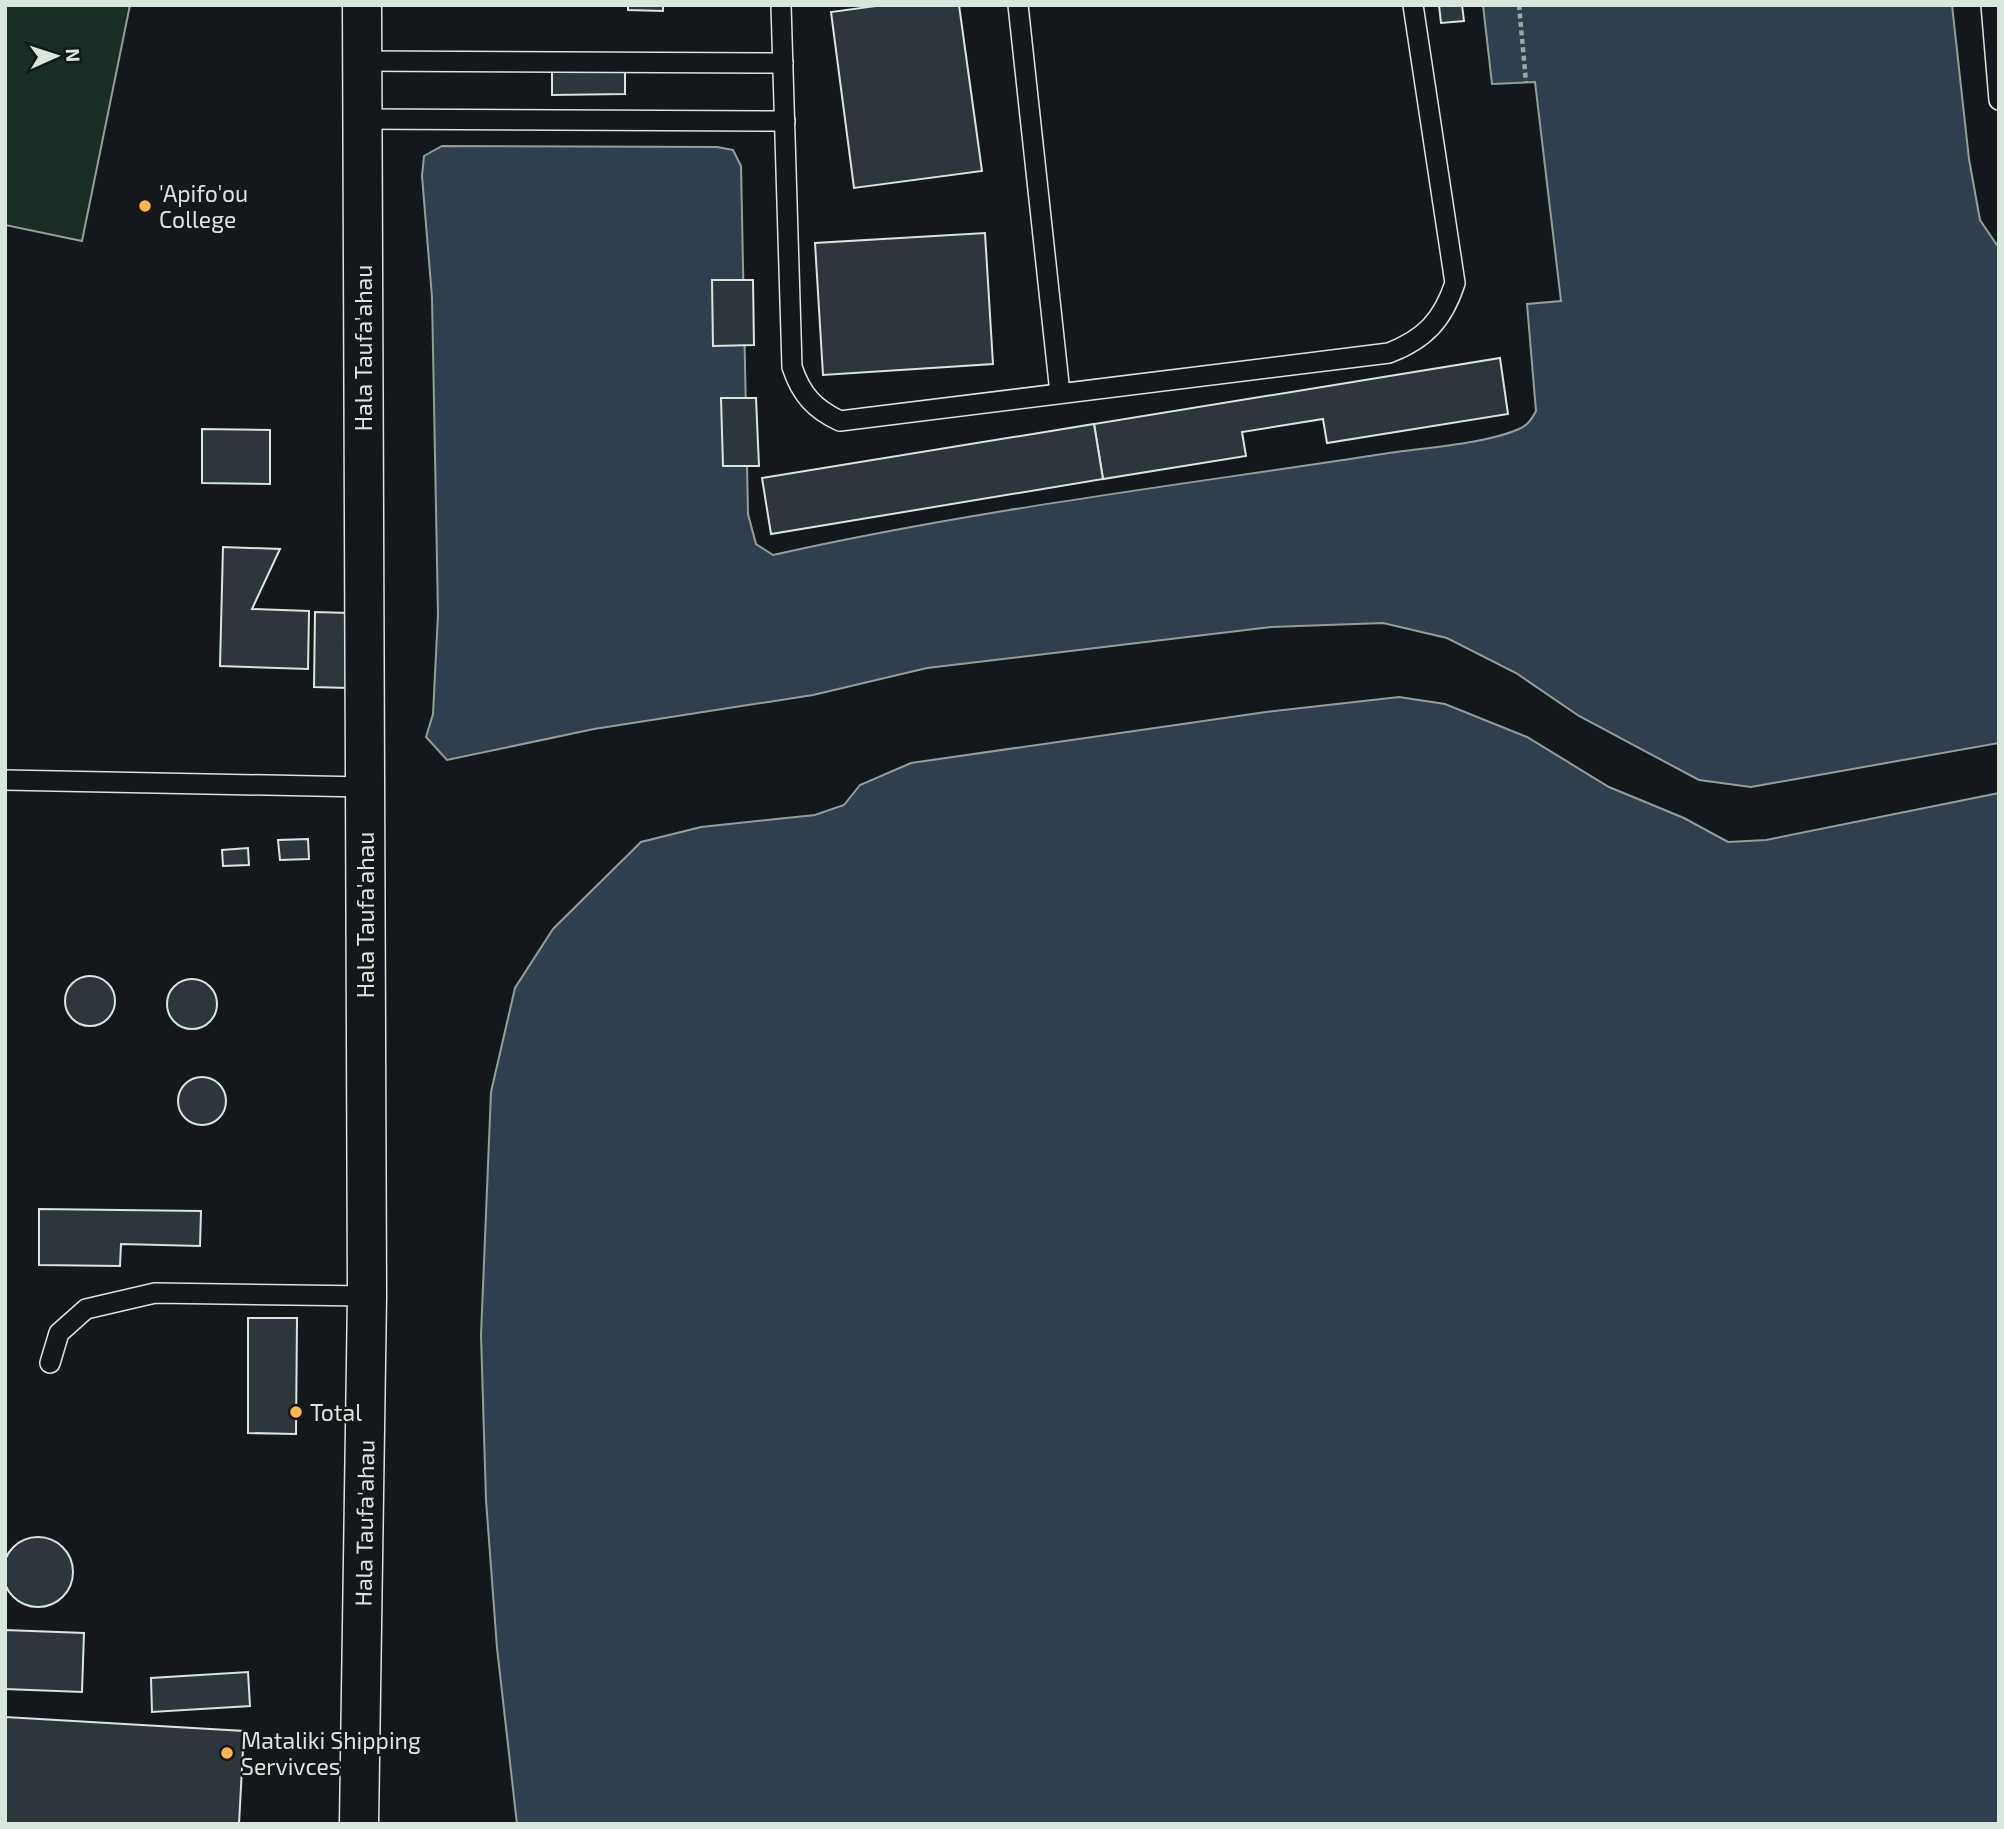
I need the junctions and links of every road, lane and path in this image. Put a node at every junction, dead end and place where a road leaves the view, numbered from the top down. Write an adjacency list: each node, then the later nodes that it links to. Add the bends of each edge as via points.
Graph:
1 (362, 5): 7 (street, Hala Taufa'ahau)
2 (781, 5): 8 (lane)
3 (1018, 5): 13 (lane)
4 (1413, 5): 13 (lane, via 1455,283 1433,328 1389,354)
5 (1519, 5): 9 (path)
6 (1991, 5): 10 (lane)
7 (362, 61): 8 (lane); 11 (street, Hala Taufa'ahau)
8 (783, 63): 12 (lane)
9 (1526, 82)
10 (1999, 100)
11 (362, 119): 12 (lane); 15 (street, Hala Taufa'ahau)
12 (785, 121): 13 (lane, via 792,367 808,401 840,421)
13 (1060, 393)
14 (5, 780): 15 (lane)
15 (364, 787): 16 (street, Hala Taufa'ahau)
16 (367, 1296): 17 (lane, via 155,1293 86,1309 59,1334); 18 (street, Hala Taufa'ahau)
17 (50, 1363)
18 (359, 1824)

